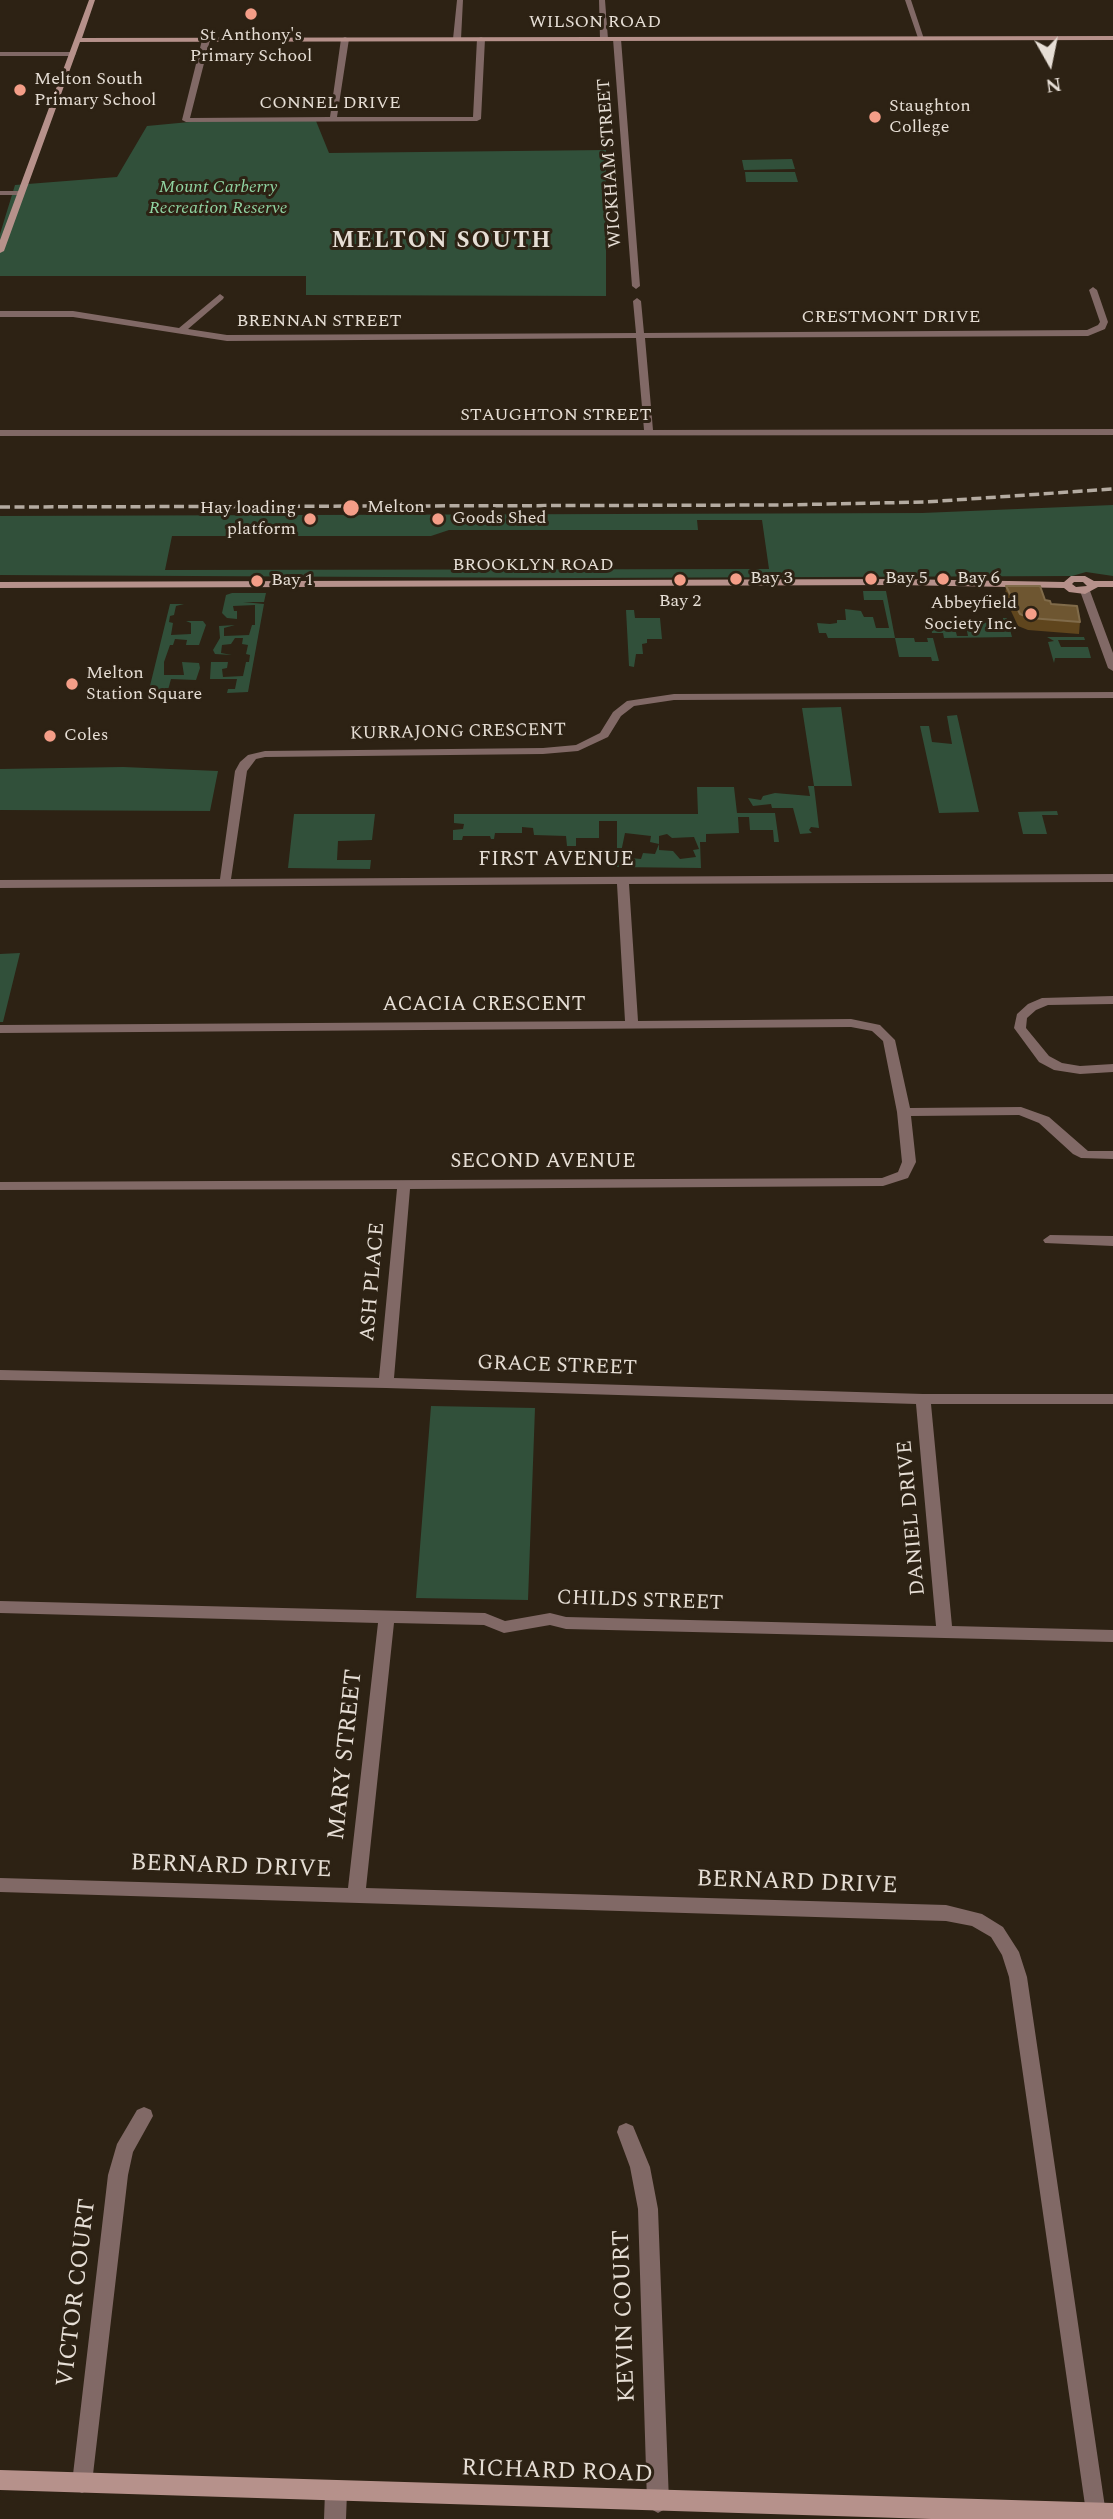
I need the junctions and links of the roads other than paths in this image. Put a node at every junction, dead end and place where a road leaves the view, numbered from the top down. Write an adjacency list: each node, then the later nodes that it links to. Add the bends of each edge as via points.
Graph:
1 (92, 0): 12 (street)
2 (460, 0): 8 (street)
3 (602, 0): 10 (street)
4 (908, 0): 5 (street)
5 (922, 38): 6 (street, WILSON ROAD); 11 (street, WILSON ROAD)
6 (1113, 38)
7 (345, 39): 8 (street, WILSON ROAD); 13 (street, WILSON ROAD); 16 (street)
8 (457, 39): 9 (street, WILSON ROAD)
9 (481, 39): 10 (street, WILSON ROAD); 16 (street, CONNEL DRIVE, via 477,119)
10 (604, 39): 11 (street, WILSON ROAD)
11 (617, 39): 20 (street, WICKHAM STREET)
12 (78, 40): 13 (street, WILSON ROAD); 15 (street)
13 (206, 40): 16 (street, CONNEL DRIVE, via 186,120)
14 (0, 54): 15 (street)
15 (72, 54): 18 (street)
16 (333, 119)
17 (0, 192): 18 (street)
18 (21, 192): 19 (street)
19 (0, 251)
20 (636, 286)
21 (1093, 290): 26 (street, CRESTMONT DRIVE, via 1104,322 1088,333)
22 (220, 297): 25 (street)
23 (637, 301): 26 (street)
24 (0, 314): 25 (street, BRENNAN STREET, via 73,314)
25 (181, 331): 26 (street, BRENNAN STREET, via 227,338 625,338)
26 (639, 334): 27 (street)
27 (649, 432): 28 (street, STAUGHTON STREET); 29 (street, STAUGHTON STREET)
28 (1113, 432)
29 (0, 433)
30 (1113, 584): 32 (street)
31 (0, 585): 32 (street, BROOKLYN ROAD, via 1067,585 1080,578)
32 (1089, 588): 33 (street)
33 (1113, 668)
34 (1113, 695): 37 (street, KURRAJONG CRESCENT, via 674,696 631,703 617,714 604,735 578,748 265,754 252,757 241,771)
35 (1113, 877): 36 (street, FIRST AVENUE)
36 (623, 880): 37 (street, FIRST AVENUE); 40 (street)
37 (225, 883): 38 (street, FIRST AVENUE)
38 (0, 884)
39 (1113, 1000): 42 (street, via 1046,1001 1021,1017 1020,1028 1044,1059 1059,1067)
40 (632, 1024): 41 (street, ACACIA CRESCENT); 43 (street, ACACIA CRESCENT, via 851,1023 876,1028 889,1040)
41 (0, 1028)
42 (1113, 1068)
43 (904, 1112): 44 (street, via 1021,1111 1044,1120 1078,1152); 45 (street, SECOND AVENUE, via 909,1162 903,1175 883,1182)
44 (1113, 1154)
45 (404, 1185): 46 (street, SECOND AVENUE); 50 (street, ASH PLACE)
46 (0, 1186)
47 (1050, 1240): 48 (street)
48 (1113, 1241)
49 (0, 1375): 50 (street, GRACE STREET)
50 (386, 1382): 51 (street, GRACE STREET)
51 (923, 1399): 52 (street, GRACE STREET); 55 (street, DANIEL DRIVE)
52 (1113, 1399)
53 (0, 1607): 54 (street, CHILDS STREET)
54 (387, 1618): 55 (street, CHILDS STREET, via 485,1619 504,1627 550,1619); 58 (street, MARY STREET)
55 (945, 1633): 56 (street, CHILDS STREET)
56 (1113, 1636)
57 (0, 1885): 58 (street, BERNARD DRIVE)
58 (356, 1896): 65 (street, BERNARD DRIVE, via 946,1913 976,1919 997,1932 1018,1977)
59 (144, 2116): 62 (street, VICTOR COURT, via 124,2150 118,2175)
60 (626, 2132): 64 (street, KEVIN COURT, via 640,2167 648,2209)
61 (0, 2480): 62 (street, RICHARD ROAD)
62 (82, 2483): 63 (street, RICHARD ROAD)
63 (336, 2492): 64 (street, RICHARD ROAD); 66 (street)
64 (658, 2502): 65 (street, RICHARD ROAD)
65 (1104, 2514)
66 (335, 2519)

